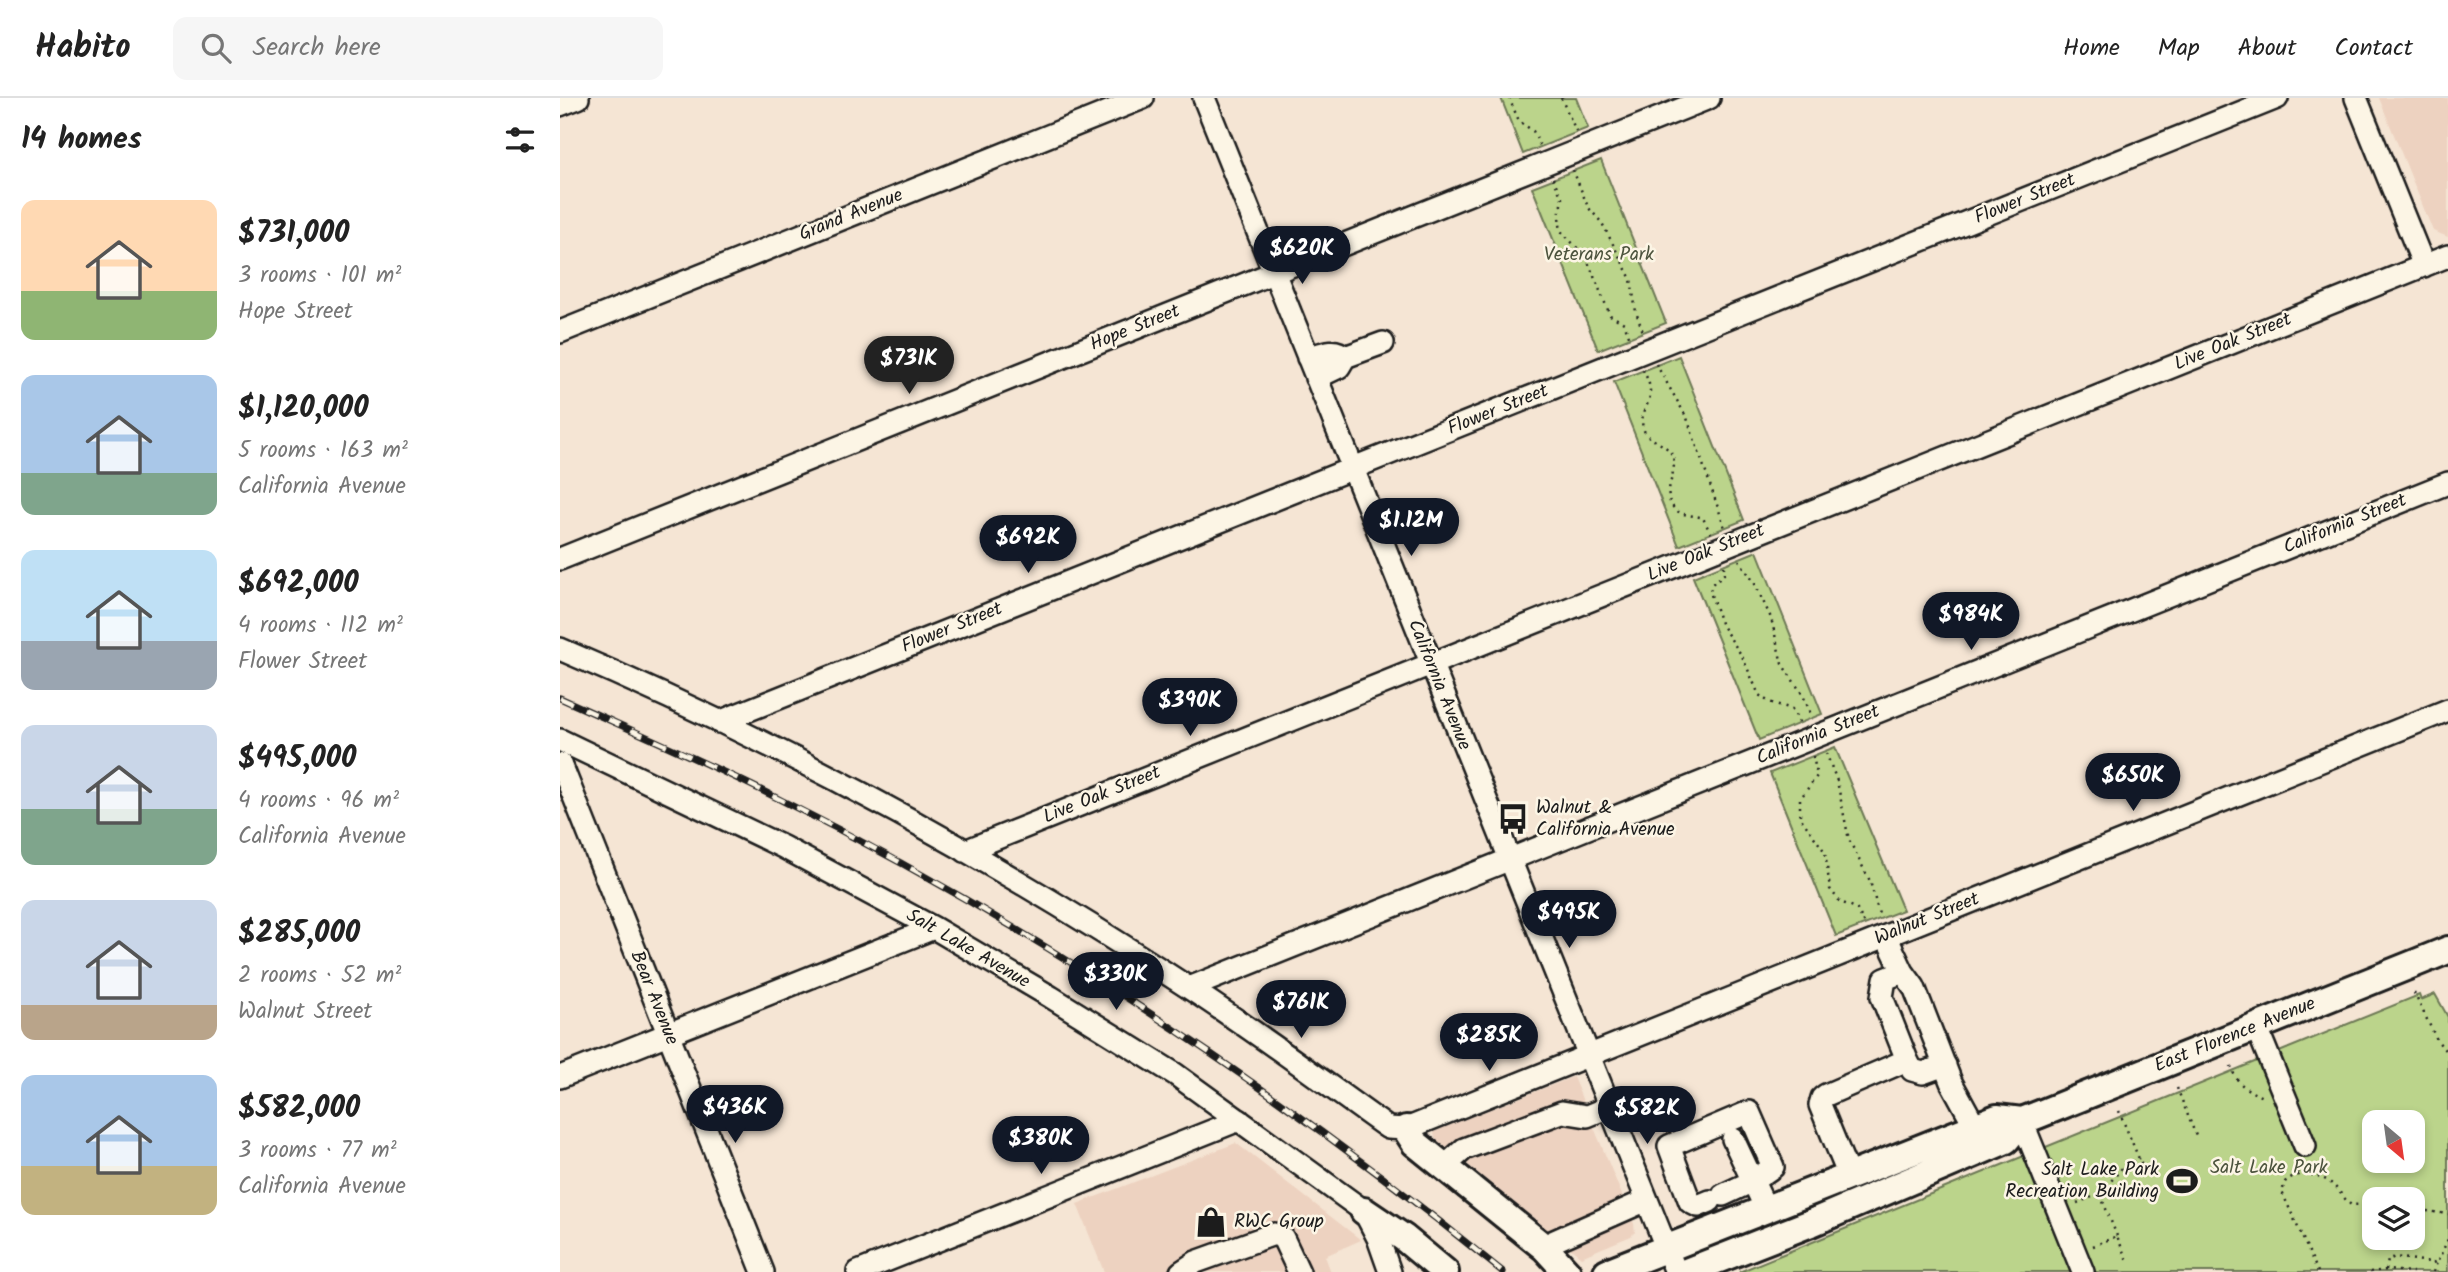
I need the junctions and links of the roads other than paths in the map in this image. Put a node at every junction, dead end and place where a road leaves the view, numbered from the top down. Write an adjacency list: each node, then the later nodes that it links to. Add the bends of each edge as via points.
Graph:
1 (578, 98): 7 (street)
2 (1143, 98): 11 (street, Grand Avenue)
3 (1203, 98): 10 (street, California Avenue)
4 (1709, 98): 10 (street, Hope Street)
5 (2277, 98): 16 (street, Flower Street)
6 (2356, 98): 9 (street)
7 (560, 105)
8 (2448, 256): 9 (street, Live Oak Street)
9 (2424, 266): 20 (street, Live Oak Street)
10 (1274, 272): 14 (street, California Avenue); 18 (street, Hope Street)
11 (560, 332)
12 (1383, 342): 13 (street)
13 (1345, 357): 14 (street, via 1331,351); 15 (street, via 1339,367)
14 (1308, 358): 15 (street, California Avenue)
15 (1316, 378): 16 (street, California Avenue)
16 (1352, 468): 20 (street, California Avenue); 22 (street, Flower Street)
17 (2448, 483): 26 (street, California Street)
18 (560, 559)
19 (560, 649): 22 (street)
20 (1430, 663): 25 (street, Live Oak Street); 26 (street, California Avenue)
21 (2448, 710): 28 (street, Walnut Street)
22 (719, 722): 25 (street)
23 (566, 742): 24 (street); 27 (street, Salt Lake Avenue, via 783,847)
24 (560, 764): 33 (street, Bear Avenue)
25 (965, 851): 31 (street)
26 (1509, 859): 31 (street, California Street); 34 (street, California Avenue)
27 (934, 928): 33 (street); 39 (street, Salt Lake Avenue, via 1175,1074)
28 (1886, 936): 30 (street); 34 (street, Walnut Street)
29 (2448, 950): 32 (main road, East Florence Avenue)
30 (1903, 972): 35 (street, via 1885,979 1882,997); 36 (street, via 1914,987)
31 (1189, 988): 42 (street, via 1388,1128)
32 (2256, 1026): 40 (main road, East Florence Avenue); 44 (street)
33 (668, 1034): 37 (street); 53 (street, Bear Avenue)
34 (1588, 1056): 38 (street, California Avenue); 42 (street, Walnut Street)
35 (1907, 1060): 36 (street, via 1912,1070 1923,1073); 45 (street, via 1822,1098 1820,1105)
36 (1945, 1065): 41 (street)
37 (560, 1077)
38 (1609, 1107): 46 (street, via 1587,1116 1562,1112 1464,1149); 48 (street, California Avenue)
39 (1239, 1120): 50 (street, Salt Lake Avenue); 54 (street)
40 (2022, 1121): 41 (main road, East Florence Avenue, via 1997,1118); 61 (main road, East Florence Avenue, via 2006,1140); 62 (street)
41 (1975, 1126): 45 (main road, East Florence Avenue)
42 (1406, 1129): 46 (main road, via 1415,1143)
43 (1733, 1139): 47 (street)
44 (2301, 1152)
45 (1844, 1165): 49 (main road, East Florence Avenue)
46 (1444, 1167): 51 (main road)
47 (1753, 1181): 47 (street, via 1698,1206 1690,1202 1669,1146 1749,1112 1773,1167); 49 (street)
48 (1647, 1200): 51 (street); 52 (street, California Avenue)
49 (1766, 1209): 52 (main road, East Florence Avenue)
50 (1364, 1211): 57 (street, Salt Lake Avenue); 58 (main road)
51 (1545, 1248): 59 (main road)
52 (1671, 1260): 60 (main road, East Florence Avenue)
53 (763, 1272)
54 (858, 1272)
55 (1181, 1272): 56 (street, via 1196,1262 1274,1234 1283,1238)
56 (1299, 1272)
57 (1390, 1272)
58 (1445, 1272)
59 (1567, 1272)
60 (1607, 1272)
61 (1686, 1272)
62 (2083, 1272)

